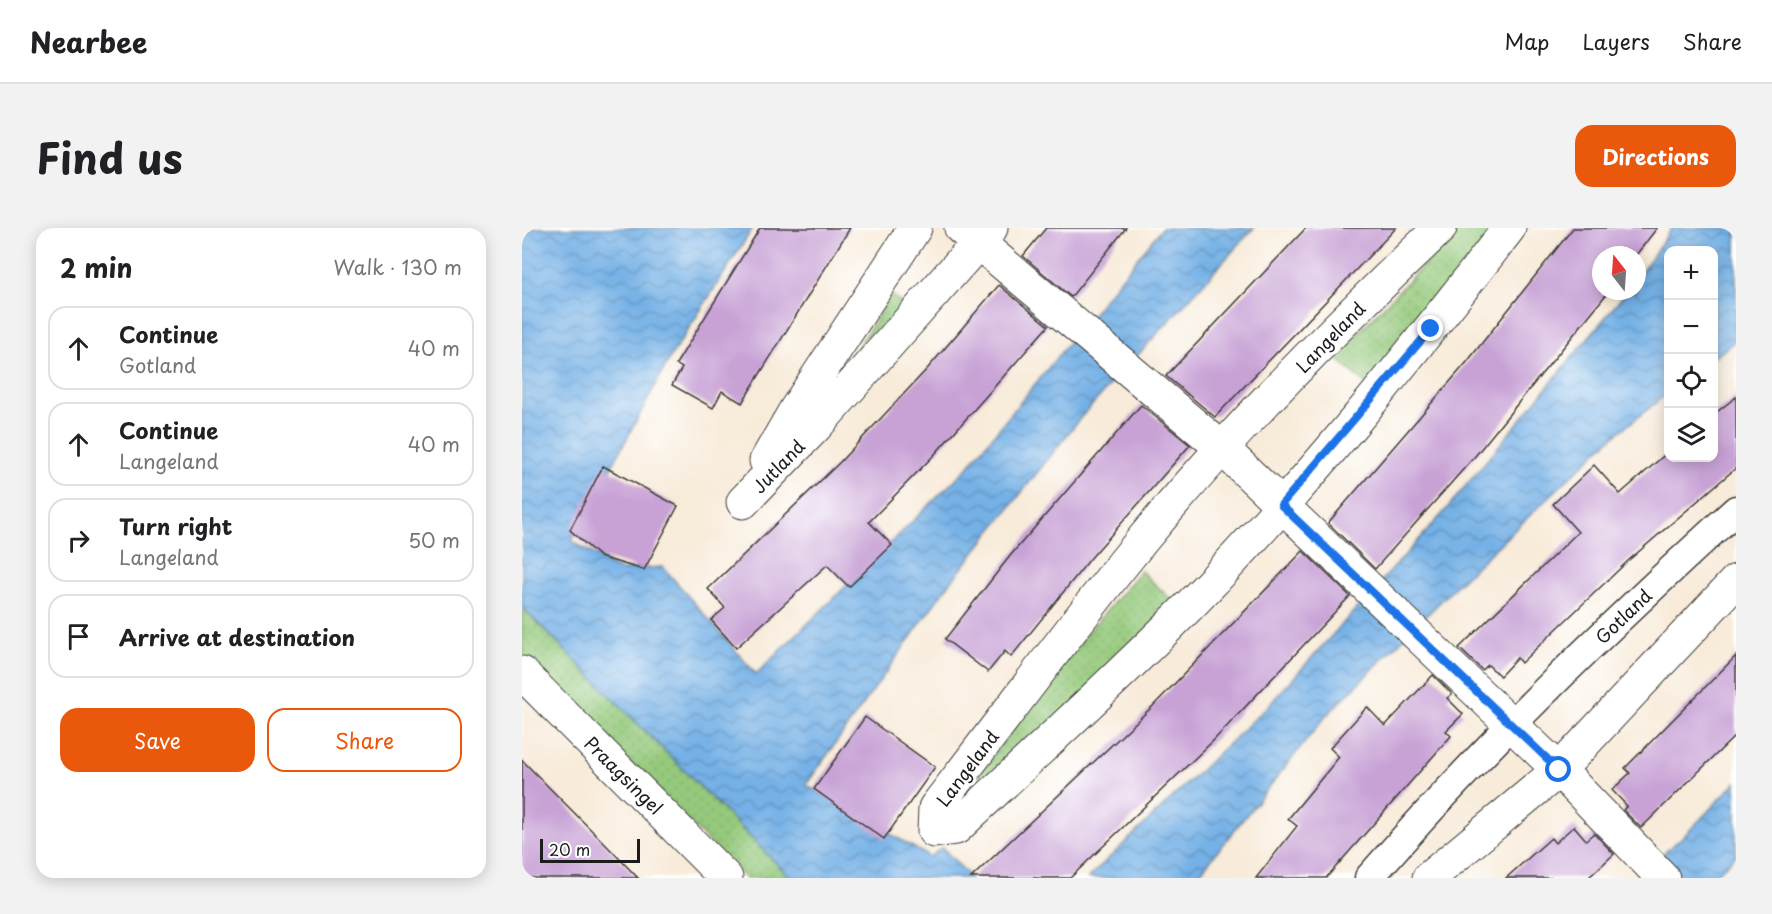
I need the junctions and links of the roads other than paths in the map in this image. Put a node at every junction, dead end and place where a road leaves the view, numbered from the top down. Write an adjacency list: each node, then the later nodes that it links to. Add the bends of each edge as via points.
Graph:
1 (915, 228): 4 (street, Jutland, via 796,409 743,502 817,425)
2 (1440, 228): 5 (street, Langeland, via 1370,294)
3 (1509, 228): 6 (street, Langeland, via 1431,329)
4 (978, 233): 5 (street, Jutland)
5 (1223, 449): 6 (street); 6 (street, Langeland, via 1135,550 935,808 934,831 956,828 1195,600)
6 (1281, 505): 10 (street)
7 (1736, 510): 10 (street, Gotland)
8 (1736, 581): 11 (street)
9 (522, 673): 13 (street, Praagsingel)
10 (1511, 724): 11 (street); 14 (street, Gotland)
11 (1559, 770): 12 (street); 15 (street)
12 (1653, 867)
13 (726, 878)
14 (1370, 878)
15 (1429, 878)

